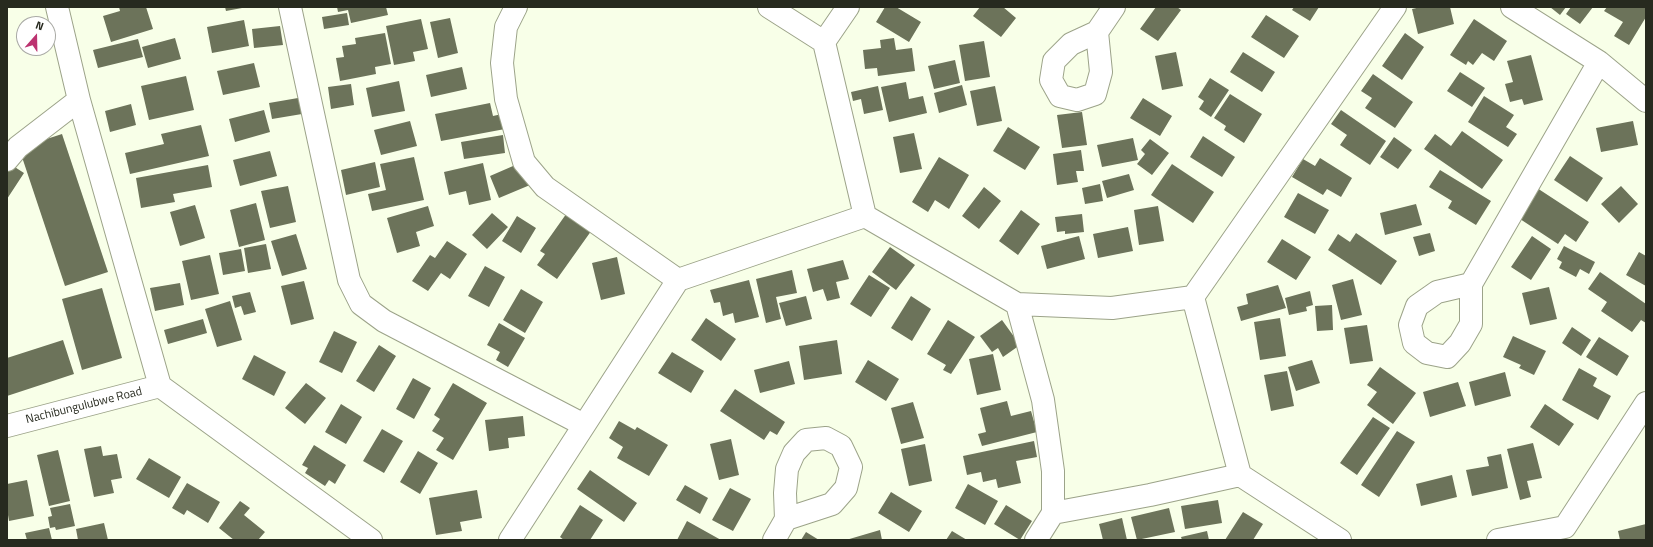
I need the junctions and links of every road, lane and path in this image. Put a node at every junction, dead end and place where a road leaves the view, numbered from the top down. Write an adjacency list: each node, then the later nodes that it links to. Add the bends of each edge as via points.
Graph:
1 (57, 7): 12 (street)
2 (290, 7): 22 (street, via 349,280 361,304 384,321)
3 (516, 7): 16 (street, via 506,27 502,63 506,99 524,162 545,187)
4 (769, 7): 10 (street)
5 (848, 7): 10 (street)
6 (1114, 7): 9 (street)
7 (1394, 7): 18 (street)
8 (1512, 7): 11 (street)
9 (1098, 32)
10 (824, 42): 15 (street)
11 (1598, 62): 13 (street); 17 (street)
12 (79, 100): 14 (street, via 18,147); 20 (street)
13 (1646, 100)
14 (7, 160)
15 (865, 216): 16 (street); 19 (street)
16 (678, 280): 22 (street)
17 (1471, 284)
18 (1193, 297): 19 (street, via 1112,308); 24 (street)
19 (1017, 304): 25 (street, via 1043,400 1053,471)
20 (160, 386): 23 (street, Nachibungulubwe Road); 28 (street)
21 (1646, 403): 27 (street)
22 (584, 425): 29 (street)
23 (7, 426)
24 (1240, 475): 25 (street); 32 (street)
25 (1053, 513): 31 (street)
26 (786, 519): 30 (street)
27 (1568, 533): 33 (street)
28 (370, 540)
29 (510, 540)
30 (774, 540)
31 (1036, 540)
32 (1340, 540)
33 (1498, 540)

